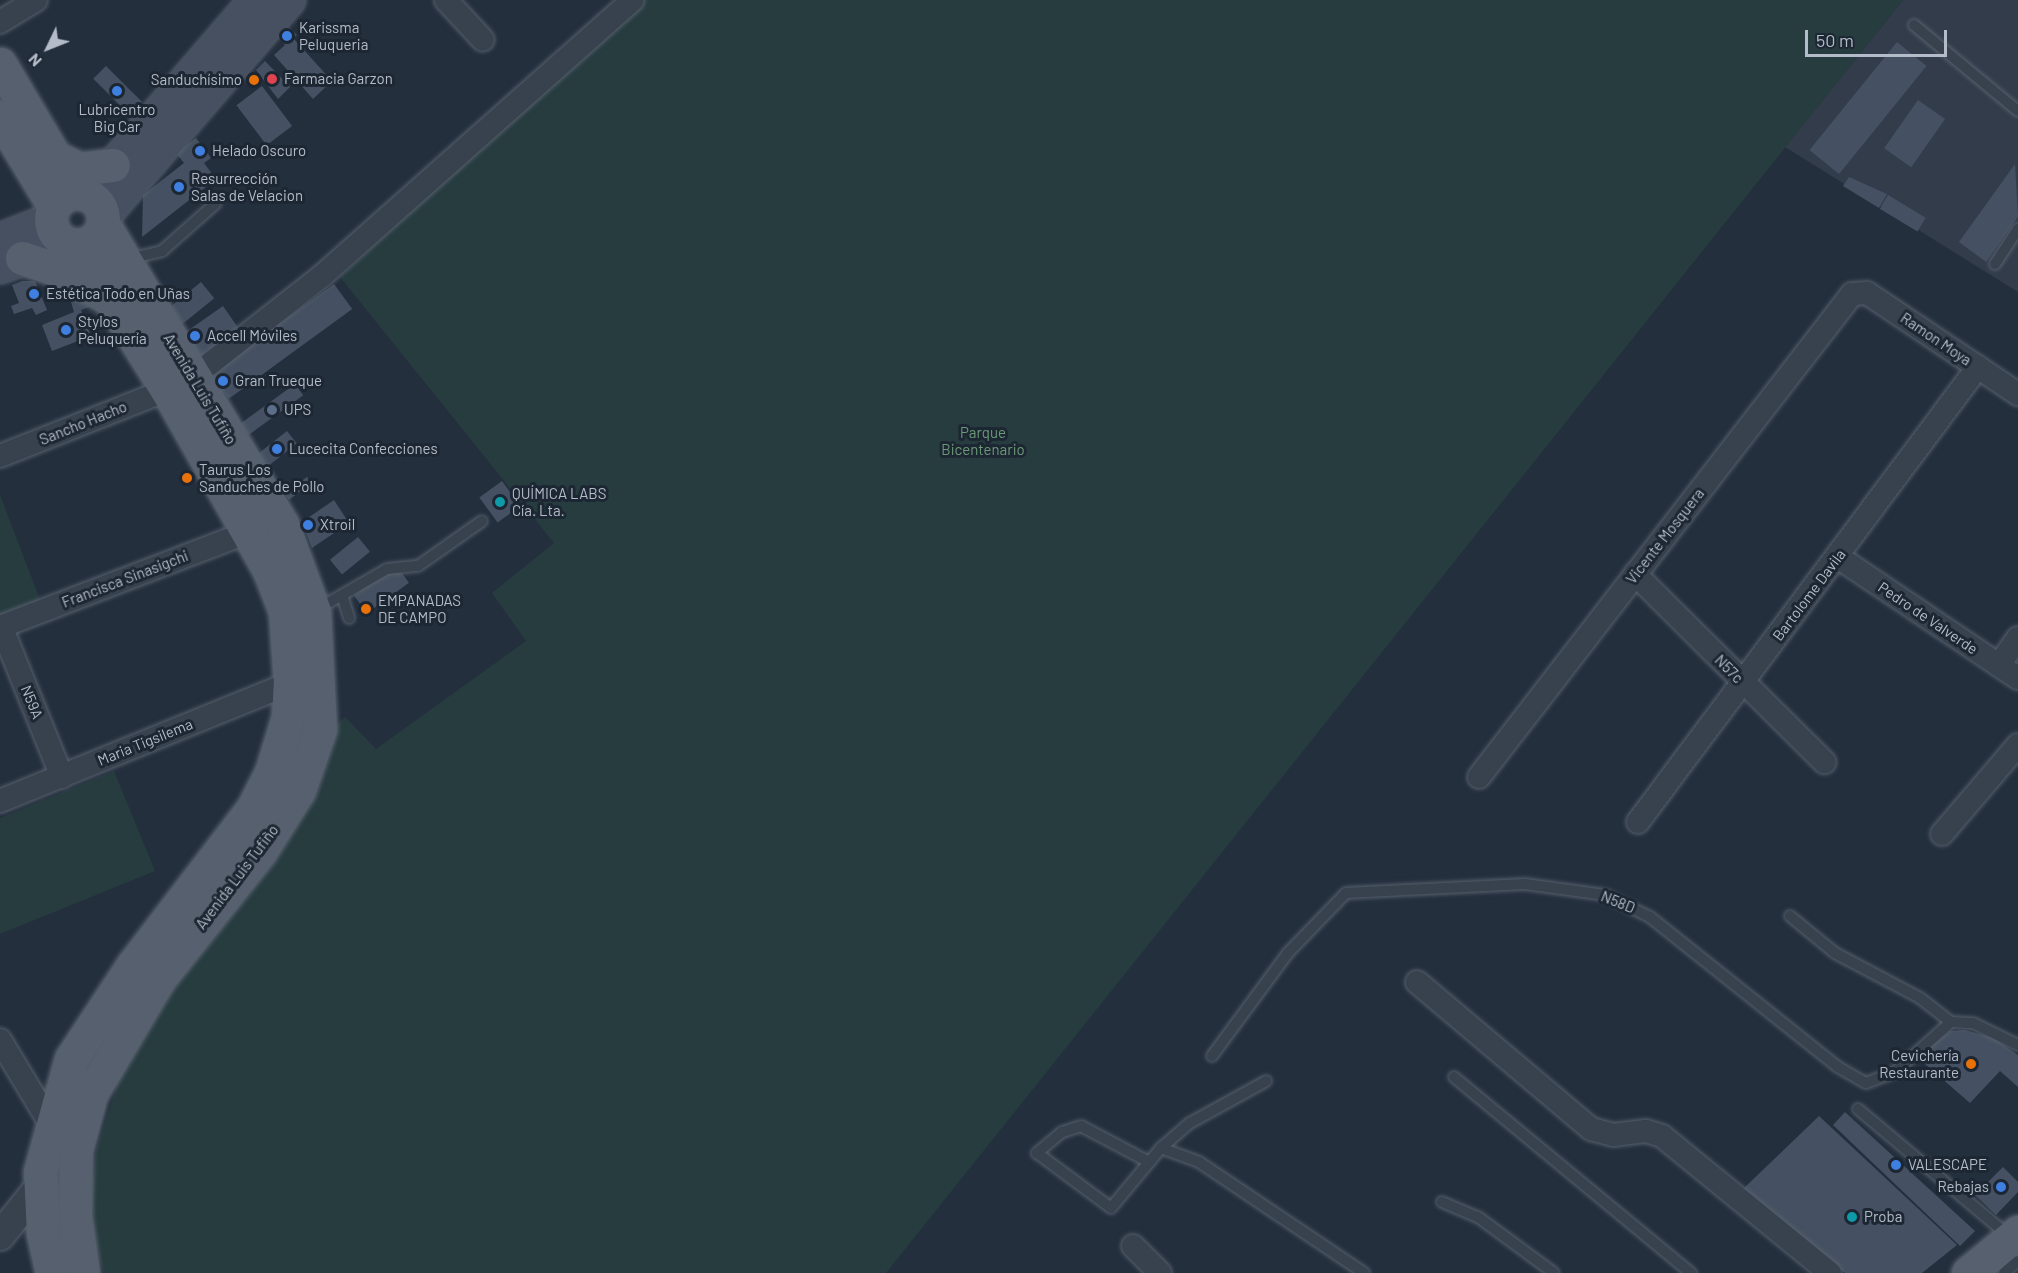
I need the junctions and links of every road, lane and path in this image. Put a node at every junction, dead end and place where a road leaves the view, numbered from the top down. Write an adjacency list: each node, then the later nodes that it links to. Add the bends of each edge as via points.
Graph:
1 (36, 0): 6 (street)
2 (256, 0): 13 (main road)
3 (289, 0): 15 (main road)
4 (446, 0): 8 (street)
5 (633, 0): 23 (street, Sancho Hacho, via 323,275)
6 (0, 22)
7 (1914, 25): 10 (lane)
8 (483, 40)
9 (0, 64): 12 (main road, Avenida Luis Tufiño)
10 (2018, 111)
11 (0, 117): 15 (main road, Avenida Luis Tufiño)
12 (55, 157): 13 (main road, via 85,170); 15 (main road, Avenida Luis Tufiño)
13 (113, 165): 15 (main road)
14 (216, 203): 18 (lane, via 162,251)
15 (77, 218): 17 (main road); 18 (main road, Avenida Luis Tufiño); 21 (main road, Avenida Luis Tufiño)
16 (2018, 229): 19 (lane)
17 (7, 255): 21 (main road, via 90,284)
18 (122, 260): 23 (main road, Avenida Luis Tufiño)
19 (1995, 264)
20 (1852, 294): 22 (street, Ramon Moya, via 1867,293); 30 (street, Vicente Mosquera)
21 (113, 302): 23 (main road, Avenida Luis Tufiño)
22 (1978, 367): 24 (street, Ramon Moya); 29 (street, Bartolome Davila)
23 (180, 383): 25 (street, Sancho Hacho); 26 (main road, Avenida Luis Tufiño)
24 (2018, 394)
25 (0, 456)
26 (224, 457): 28 (main road, Avenida Luis Tufiño); 32 (main road, Avenida Luis Tufiño, via 282,524)
27 (482, 521): 31 (lane, via 417,566 387,569)
28 (249, 532): 34 (street, Francisca Sinasigchi); 39 (main road, Avenida Luis Tufiño, via 285,611)
29 (1838, 557): 36 (street, Pedro de Valverde); 38 (street, Bartolome Davila)
30 (1635, 574): 38 (street, N57c); 43 (street, Vicente Mosquera)
31 (344, 598): 32 (lane); 33 (lane)
32 (314, 611): 48 (main road, Avenida Luis Tufiño, via 320,729 299,790 260,852)
33 (349, 618)
34 (1, 627): 42 (street, N59A)
35 (2018, 638): 36 (street)
36 (1999, 665): 37 (street, Pedro de Valverde)
37 (2018, 678)
38 (1742, 682): 41 (street, N57c); 45 (street, Bartolome Davila)
39 (290, 683): 42 (street, Maria Tigsilema); 48 (main road, Avenida Luis Tufiño, via 288,717 271,773)
40 (2018, 745): 46 (street)
41 (1824, 762)
42 (62, 777): 44 (street, Maria Tigsilema)
43 (1479, 777)
44 (0, 801)
45 (1638, 822)
46 (1942, 834)
47 (1790, 916): 50 (lane, via 1835,953 1920,998)
48 (158, 957): 57 (main road, Avenida Luis Tufiño, via 72,1059); 66 (main road, Avenida Luis Tufiño, via 91,1094 76,1150 75,1216)
49 (1417, 982): 71 (street, via 1590,1129 1613,1135 1646,1131 1662,1136)
50 (1951, 1022): 52 (lane, via 1972,1023); 53 (lane, N58D, via 1895,1072 1866,1083 1838,1067 1672,931 1619,900 1525,884 1353,889 1336,900 1288,953)
51 (0, 1040): 57 (street)
52 (2018, 1045)
53 (1212, 1056)
54 (1455, 1077): 70 (lane)
55 (1266, 1081): 58 (lane, via 1191,1123)
56 (1858, 1109): 63 (lane)
57 (51, 1123): 60 (main road, Avenida Luis Tufiño)
58 (1161, 1148): 59 (lane); 68 (lane, via 1199,1162)
59 (1149, 1162): 59 (lane, via 1081,1126 1062,1132 1037,1153 1111,1208)
60 (40, 1186): 62 (street); 65 (main road, Avenida Luis Tufiño)
61 (1442, 1202): 69 (lane, via 1478,1217)
62 (0, 1236)
63 (2016, 1244): 72 (main road); 73 (lane); 74 (lane)
64 (1132, 1246): 67 (street)
65 (52, 1273)
66 (83, 1273)
67 (1160, 1273)
68 (1364, 1273)
69 (1554, 1273)
70 (1691, 1273)
71 (1830, 1273)
72 (1968, 1273)
73 (1984, 1273)
74 (2004, 1273)

